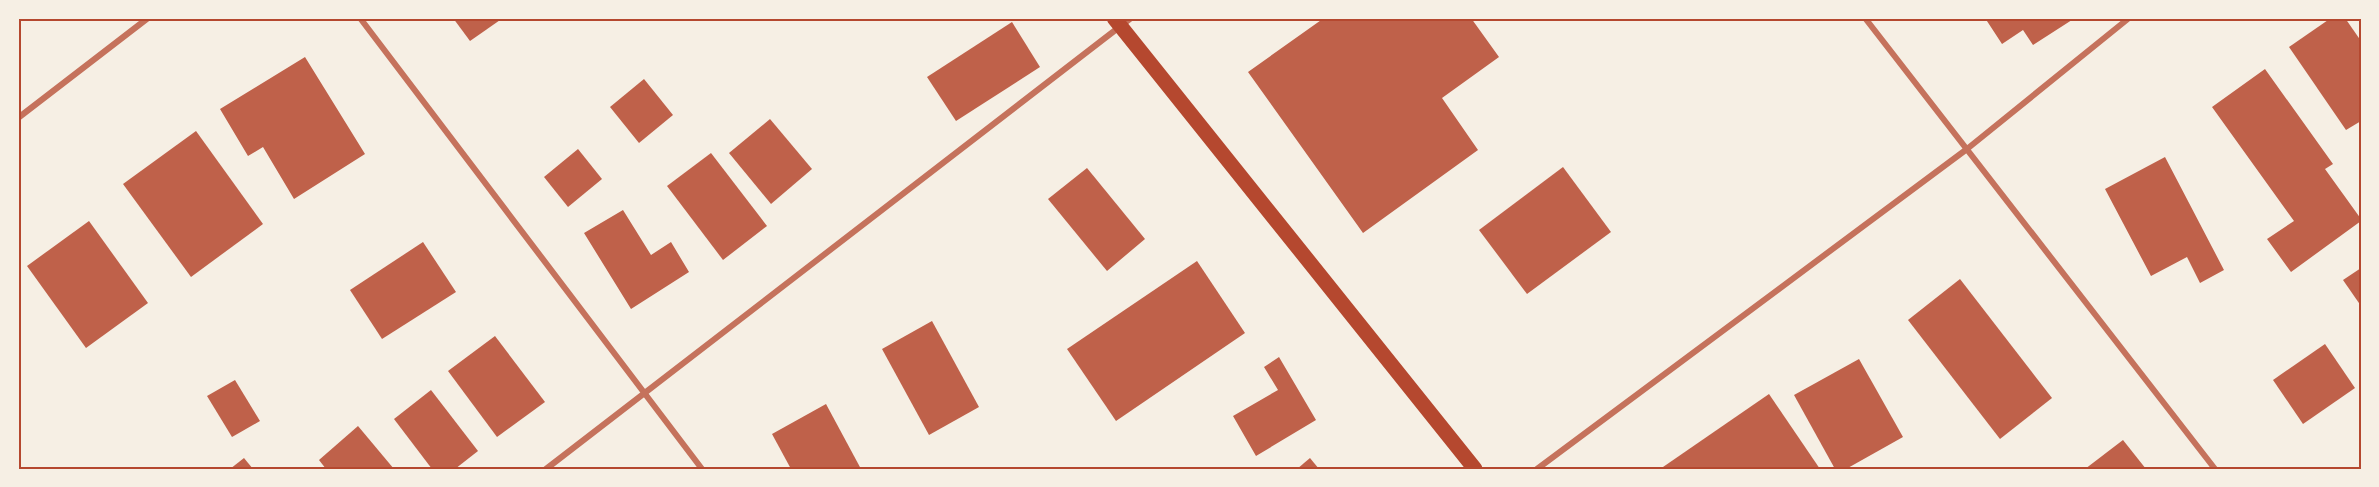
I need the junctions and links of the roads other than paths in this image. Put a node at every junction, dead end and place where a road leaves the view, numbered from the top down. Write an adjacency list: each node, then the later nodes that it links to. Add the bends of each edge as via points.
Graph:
1 (148, 18): 6 (street)
2 (360, 18): 8 (street)
3 (1865, 18): 7 (street)
4 (2129, 18): 7 (street)
5 (1121, 21): 8 (street); 11 (main road)
6 (18, 118)
7 (1967, 149): 12 (street); 13 (street)
8 (644, 393): 9 (street); 10 (street)
9 (546, 469)
10 (702, 469)
11 (1475, 469)
12 (1537, 469)
13 (2215, 469)

